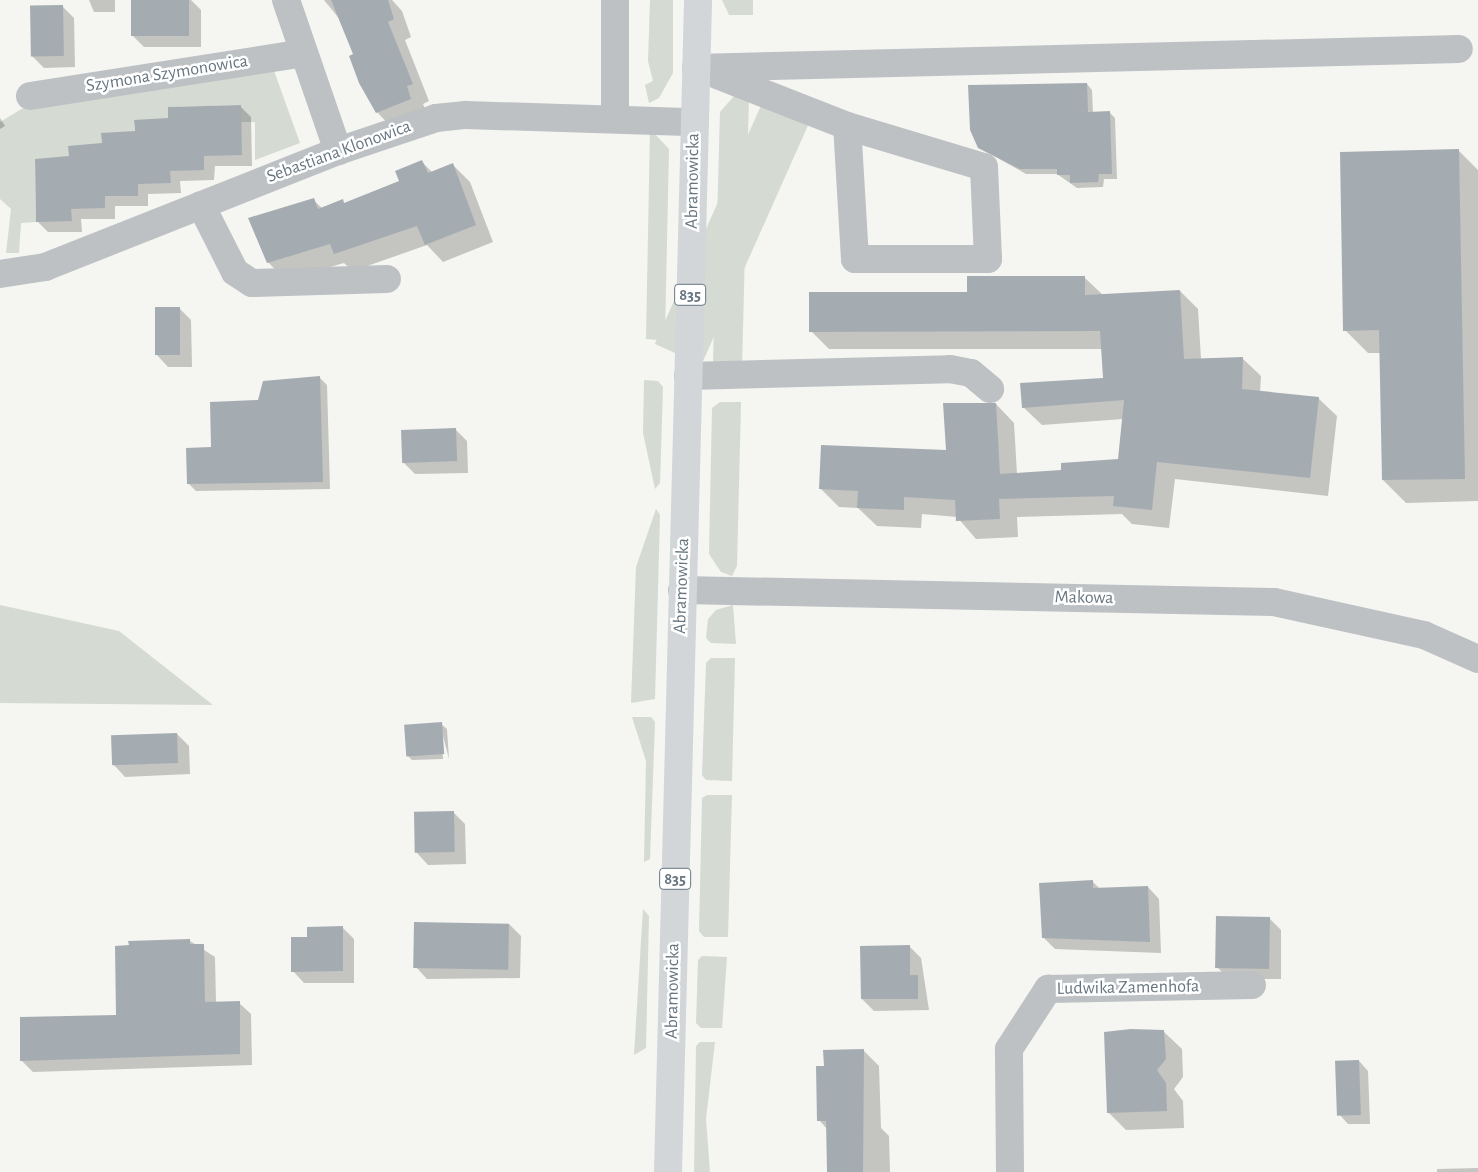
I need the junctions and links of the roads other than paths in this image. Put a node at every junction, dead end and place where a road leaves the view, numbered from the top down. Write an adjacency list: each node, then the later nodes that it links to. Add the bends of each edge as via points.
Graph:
1 (286, 0): 5 (street)
2 (614, 0): 8 (street)
3 (698, 0): 6 (main road, Abramowicka / 835)
4 (1459, 50): 6 (street)
5 (304, 53): 7 (street, Szymona Szymonowica); 11 (street)
6 (696, 68): 9 (main road, Abramowicka / 835); 10 (street, via 754,87)
7 (30, 96)
8 (615, 119): 9 (street, Sebastiana Klonowica); 11 (street, Sebastiana Klonowica, via 466,115 410,124)
9 (695, 122): 15 (main road, Abramowicka / 835)
10 (847, 126): 10 (street, via 855,259 988,259 984,167)
11 (338, 150): 12 (street, Sebastiana Klonowica)
12 (201, 205): 13 (street, Sebastiana Klonowica, via 45,267); 14 (street, via 236,272 252,283)
13 (0, 274)
14 (387, 279)
15 (688, 376): 16 (street, via 950,369 971,373); 17 (main road, Abramowicka / 835)
16 (990, 389)
17 (682, 590): 18 (street, Makowa, via 1274,602 1424,635); 20 (main road, Abramowicka / 835)
18 (1478, 659)
19 (1252, 985): 21 (street, Ludwika Zamenhofa, via 1048,989 1009,1049)
20 (668, 1172)
21 (1010, 1172)

